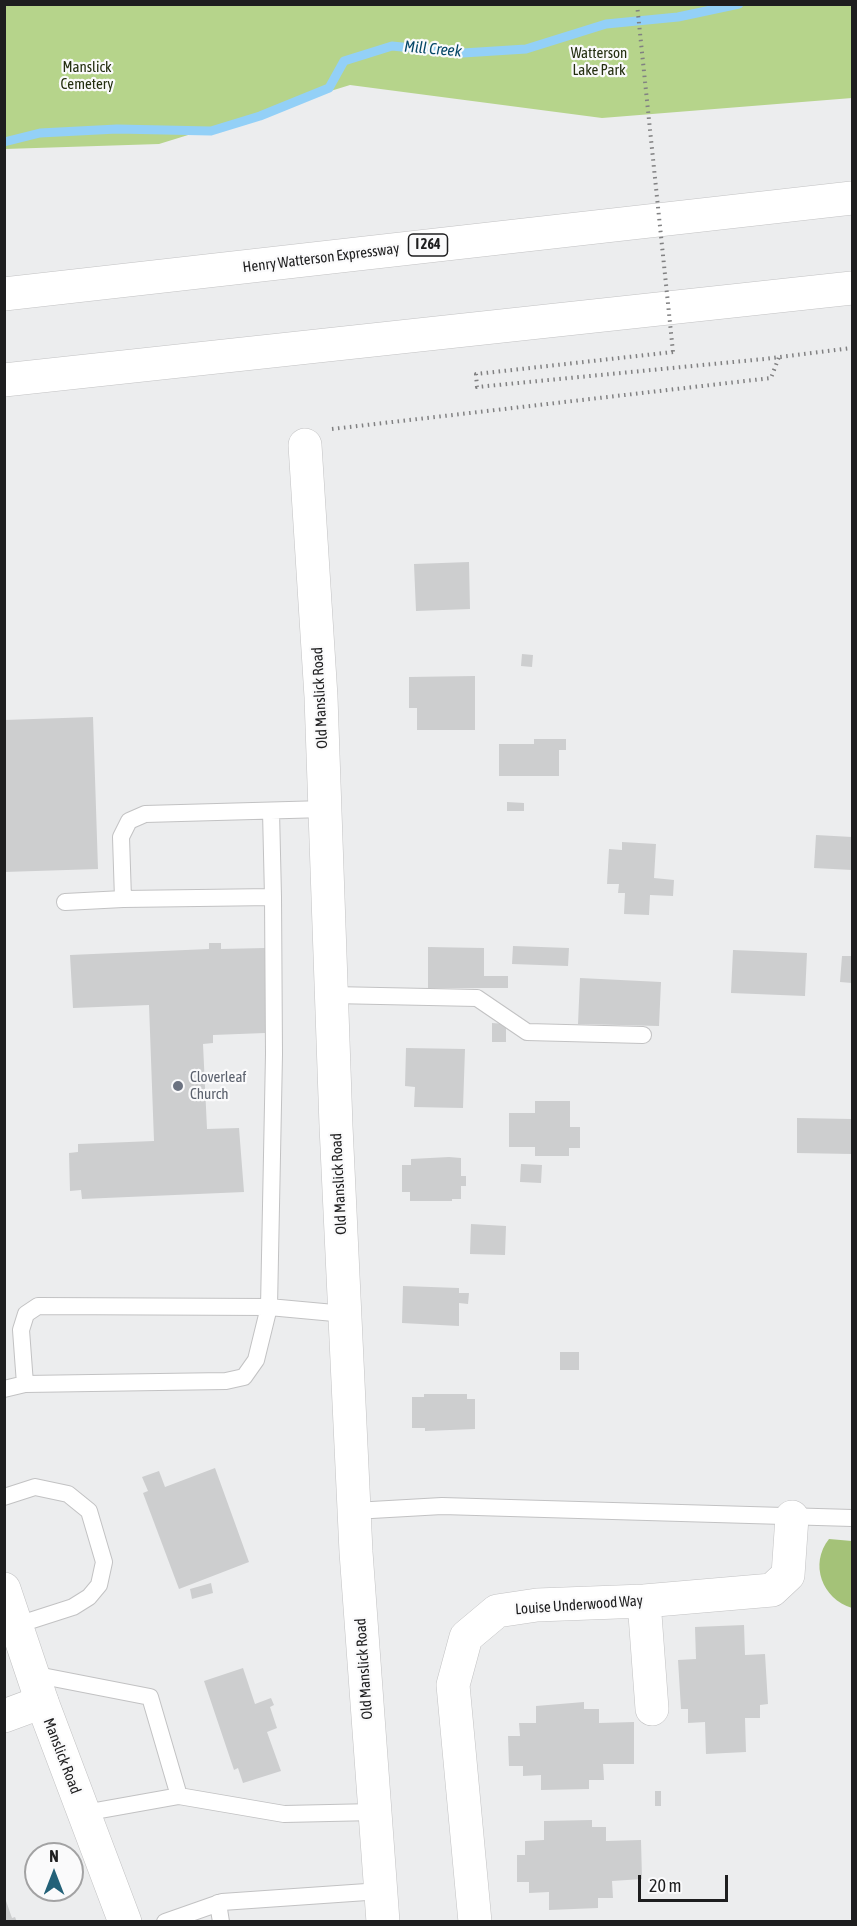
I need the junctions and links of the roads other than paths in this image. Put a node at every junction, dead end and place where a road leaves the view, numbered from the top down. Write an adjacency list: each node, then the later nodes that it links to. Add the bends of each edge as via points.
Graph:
1 (852, 198): 3 (main road, Henry Watterson Expressway / I 264)
2 (852, 288): 4 (main road)
3 (4, 294)
4 (4, 380)
5 (305, 446): 6 (main road, Old Manslick Road)
6 (325, 809): 7 (lane); 11 (main road, Old Manslick Road)
7 (271, 811): 8 (lane); 9 (lane, via 145,814 129,821 121,837)
8 (273, 897): 9 (lane); 13 (lane)
9 (123, 899): 10 (lane)
10 (65, 902)
11 (332, 995): 12 (lane, via 477,998 527,1032); 14 (main road, Old Manslick Road)
12 (643, 1035)
13 (269, 1307): 14 (lane); 15 (lane, via 256,1360 244,1377 226,1381); 15 (lane, via 38,1306 26,1314 21,1330)
14 (345, 1314): 18 (main road, Old Manslick Road)
15 (25, 1383): 16 (lane)
16 (4, 1389)
17 (4, 1497): 23 (lane, via 35,1487 68,1494 89,1511 104,1562 99,1585 89,1597 73,1607)
18 (354, 1511): 19 (lane, via 442,1506); 28 (main road, Old Manslick Road)
19 (792, 1517): 20 (lane); 22 (main road, Louise Underwood Way, via 788,1575 772,1590)
20 (852, 1518)
21 (4, 1590): 23 (main road, Manslick Road)
22 (644, 1601): 25 (main road); 35 (main road, Louise Underwood Way, via 537,1605 497,1611 466,1637 453,1685)
23 (17, 1625): 24 (main road, Manslick Road)
24 (37, 1688): 26 (main road); 27 (lane, via 150,1697); 29 (main road, Manslick Road)
25 (652, 1709)
26 (4, 1716)
27 (179, 1796): 28 (lane, via 284,1814); 29 (lane)
28 (375, 1812): 31 (main road, Old Manslick Road)
29 (84, 1813): 32 (main road, Manslick Road)
30 (218, 1903): 31 (lane); 33 (lane); 34 (lane)
31 (382, 1906)
32 (125, 1922)
33 (165, 1922)
34 (221, 1922)
35 (475, 1922)

